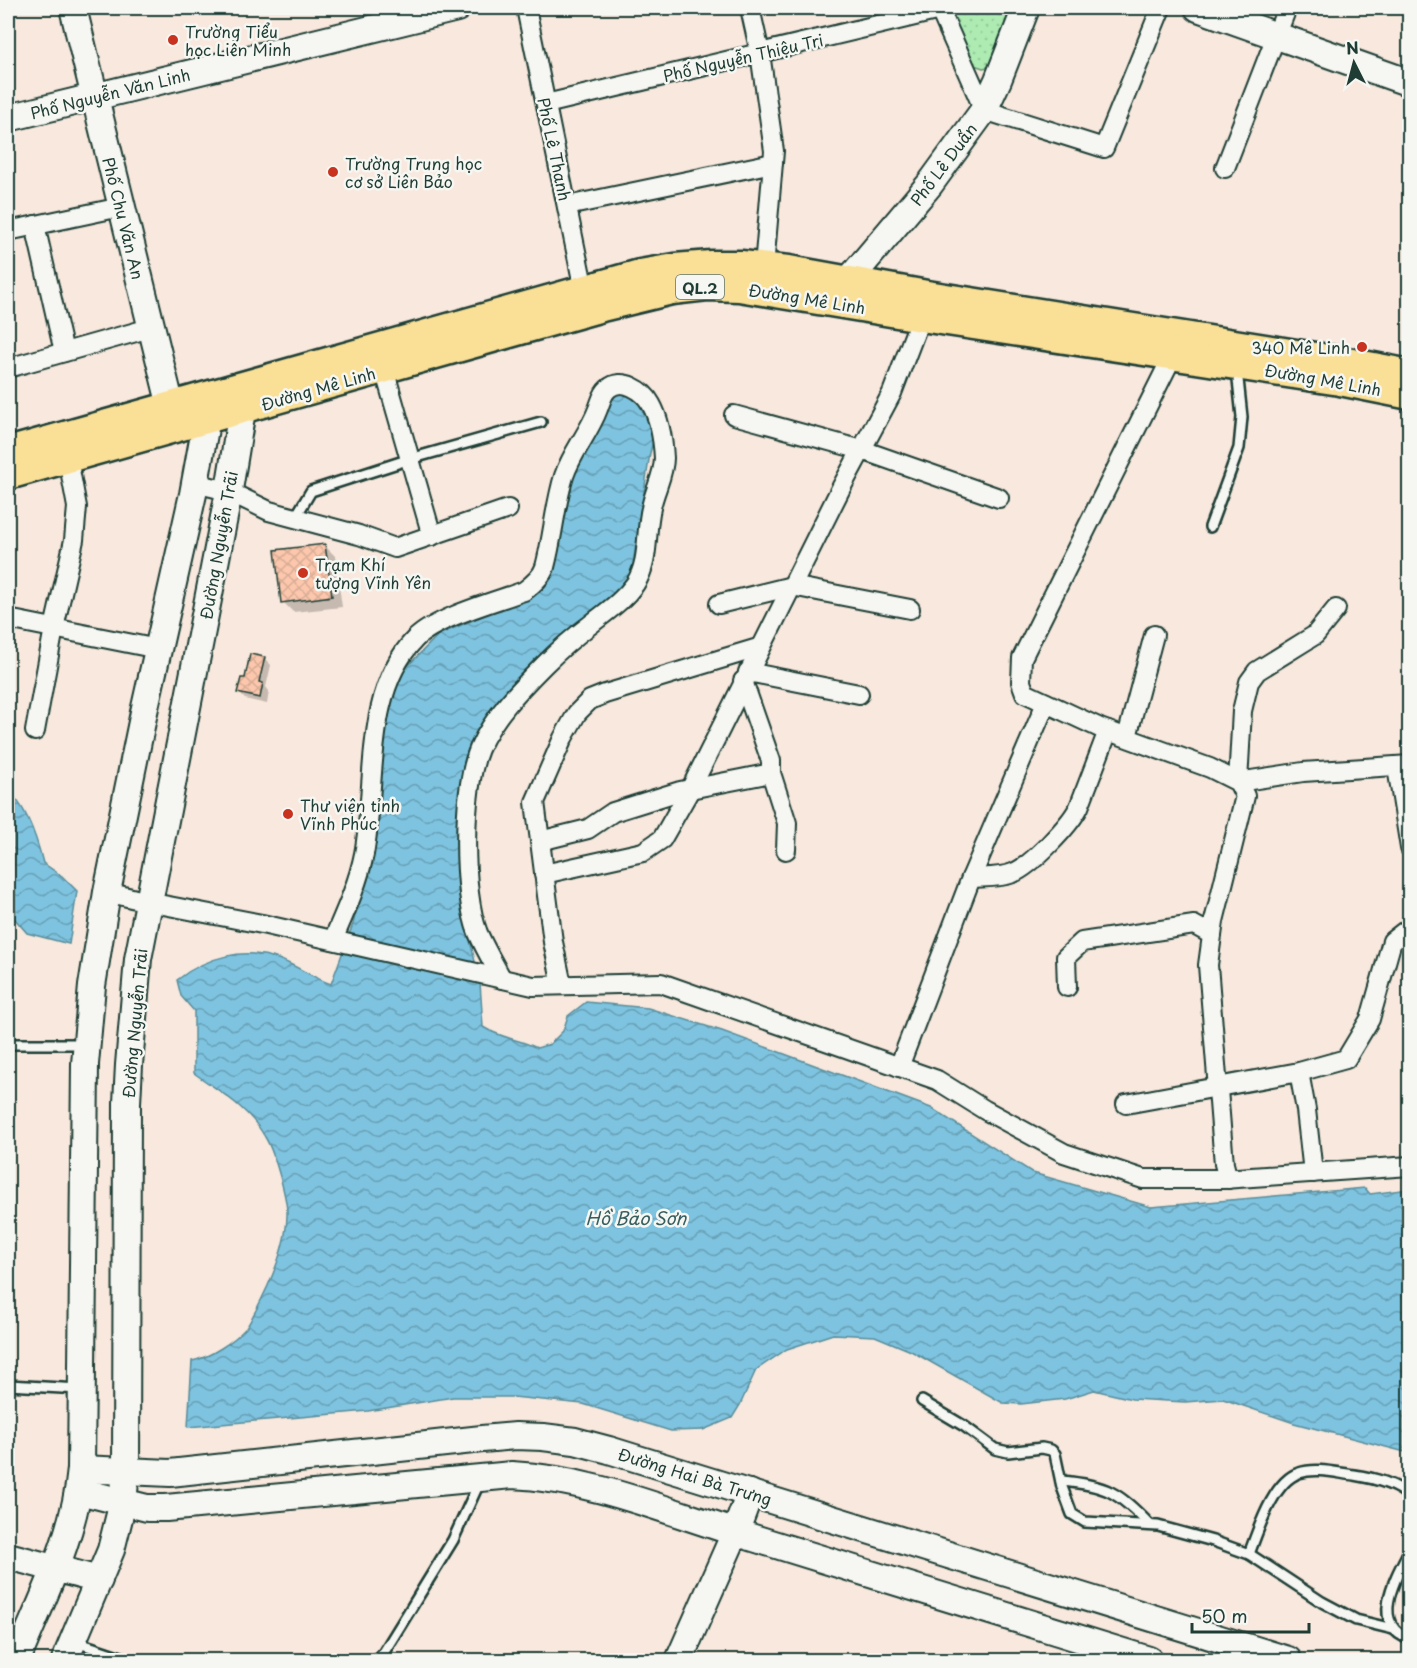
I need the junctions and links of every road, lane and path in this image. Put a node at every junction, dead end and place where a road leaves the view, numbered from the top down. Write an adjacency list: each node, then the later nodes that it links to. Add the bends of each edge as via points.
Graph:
1 (73, 8): 13 (main road, Phố Chu Văn An)
2 (457, 8): 13 (main road, Phố Nguyễn Văn Linh)
3 (526, 8): 14 (street, Phố Lê Thanh)
4 (750, 8): 11 (street)
5 (1026, 8): 15 (main road, Phố Lê Duẩn)
6 (1161, 8): 15 (street, via 1104,148)
7 (1198, 8): 10 (main road)
8 (1287, 8): 10 (street)
9 (939, 9): 11 (street, Phố Nguyễn Thiệu Tri); 15 (street)
10 (1278, 36): 12 (main road); 18 (street)
11 (760, 53): 14 (street, Phố Nguyễn Thiệu Tri); 17 (street)
12 (1410, 83)
13 (95, 96): 16 (main road, Phố Nguyễn Văn Linh); 20 (main road, Phố Chu Văn An)
14 (546, 104): 19 (street, Phố Lê Thanh)
15 (984, 110): 24 (main road, Phố Lê Duẩn, via 930,184)
16 (8, 118)
17 (773, 163): 19 (street); 23 (street)
18 (1225, 168)
19 (567, 206): 25 (street, Phố Lê Thanh)
20 (121, 207): 21 (street); 28 (main road, Phố Chu Văn An)
21 (35, 225): 22 (street); 29 (street)
22 (8, 231)
23 (764, 267): 24 (main road, Đường Mê Linh / QL.2); 25 (main road, Đường Mê Linh / QL.2, via 675,268)
24 (849, 281): 26 (main road, Phố Lê Duẩn); 34 (main road, Đường Mê Linh / QL.2)
25 (584, 290): 36 (main road, Đường Mê Linh / QL.2)
26 (830, 302): 27 (main road, Đường Mê Linh / QL.2); 33 (main road, Đường Mê Linh / QL.2, via 739,287 672,290)
27 (921, 317): 30 (main road, Đường Mê Linh / QL.2); 41 (street, via 892,393)
28 (150, 328): 29 (street); 39 (main road, Phố Chu Văn An)
29 (64, 352): 32 (street)
30 (1173, 355): 31 (main road, Đường Mê Linh / QL.2); 64 (street, via 1022,658 1021,682 1025,693)
31 (1236, 364): 35 (main road, Đường Mê Linh / QL.2); 51 (lane, via 1242,417 1239,448)
32 (8, 368)
33 (384, 369): 36 (main road, Đường Mê Linh / QL.2); 44 (street)
34 (1410, 374)
35 (1410, 395)
36 (244, 397): 37 (main road, Đường Mê Linh / QL.2); 47 (main road, Đường Nguyễn Trãi)
37 (209, 408): 39 (main road, Đường Mê Linh / QL.2); 46 (main road, Đường Nguyễn Trãi)
38 (734, 415): 41 (street)
39 (174, 417): 42 (main road, Đường Mê Linh / QL.2); 43 (main road, Đường Mê Linh / QL.2)
40 (541, 422): 44 (lane)
41 (862, 450): 48 (street); 53 (street)
42 (8, 452)
43 (68, 459): 45 (main road, Đường Mê Linh / QL.2); 58 (street, via 77,507 74,540)
44 (410, 459): 50 (lane, via 311,491); 52 (street)
45 (8, 475)
46 (195, 483): 47 (street); 61 (main road, Đường Nguyễn Trãi)
47 (228, 491): 50 (street, via 269,511); 78 (main road, Đường Nguyễn Trãi)
48 (999, 498)
49 (508, 509): 52 (street)
50 (295, 518): 52 (street, via 395,548)
51 (1210, 527)
52 (432, 536)
53 (792, 586): 54 (street); 55 (street); 60 (street)
54 (719, 604)
55 (910, 609)
56 (1336, 609): 70 (street, via 1315,635 1257,671 1249,682 1242,711)
57 (8, 619): 58 (street)
58 (54, 628): 61 (street); 65 (street)
59 (1154, 634): 67 (street)
60 (761, 647): 62 (street); 72 (street, via 605,694 587,703 563,738 535,802)
61 (158, 649): 77 (main road, Đường Nguyễn Trãi)
62 (746, 677): 63 (street); 69 (street, via 771,761); 71 (street)
63 (859, 694)
64 (1046, 703): 66 (street); 76 (street)
65 (35, 730)
66 (1108, 730): 67 (street); 76 (street, via 1079,807 1066,826 1015,872)
67 (1126, 737): 70 (street)
68 (1403, 766): 70 (street, via 1303,772); 73 (street)
69 (771, 773): 71 (street); 74 (street, via 787,824)
70 (1238, 782): 80 (street, via 1245,796)
71 (691, 788): 72 (street, via 613,812 588,830); 75 (street, via 662,839 643,852)
72 (540, 841): 75 (street)
73 (1410, 848)
74 (786, 850)
75 (544, 874): 83 (street)
76 (971, 878): 87 (street)
77 (107, 892): 78 (street); 86 (main road, Đường Nguyễn Trãi)
78 (148, 902): 81 (street); 97 (main road, Đường Nguyễn Trãi, via 138,959 129,1065)
79 (1410, 927): 88 (street, via 1392,941 1370,1019 1346,1059)
80 (1212, 934): 84 (street, via 1194,925 1082,942 1066,957); 89 (street, via 1208,965)
81 (336, 941): 82 (street); 82 (street, via 364,853 380,708 387,685 416,639 429,629 524,591 544,570 569,461 606,390 630,386 651,404 664,463 650,511 641,572 620,601 569,642 515,696 487,734 474,765 466,819 468,878 478,932)
82 (497, 978): 83 (street, via 533,986)
83 (562, 986): 87 (street, via 661,983)
84 (1067, 987)
85 (8, 1044): 86 (lane)
86 (86, 1044): 95 (main road, Đường Nguyễn Trãi)
87 (899, 1067): 93 (street, via 937,1080 1065,1153 1143,1179)
88 (1299, 1072): 89 (street); 92 (street)
89 (1218, 1086): 90 (street); 93 (street)
90 (1126, 1104)
91 (1410, 1166): 92 (street)
92 (1313, 1173): 93 (street)
93 (1228, 1179)
94 (8, 1385): 95 (lane)
95 (81, 1389): 99 (main road, Đường Nguyễn Trãi)
96 (922, 1401): 100 (lane, via 995,1449 1051,1450)
97 (126, 1472): 99 (main road, Đường Hai Bà Trưng); 101 (main road, Đường Hai Bà Trưng, via 170,1473 516,1436 586,1444); 103 (main road, Đường Nguyễn Trãi)
98 (482, 1478): 103 (main road, via 178,1508 147,1508); 105 (main road, via 512,1475 566,1481); 117 (lane, via 453,1540)
99 (80, 1480): 103 (main road); 109 (main road, Đường Nguyễn Trãi, via 72,1523)
100 (1061, 1481): 104 (lane, via 1089,1483 1115,1493); 104 (lane, via 1072,1514 1078,1518 1095,1523)
101 (750, 1493): 105 (main road); 120 (main road, Đường Hai Bà Trưng)
102 (1409, 1497): 107 (lane, via 1395,1486 1370,1478 1326,1471 1296,1473 1271,1500)
103 (123, 1502): 110 (main road, Đường Nguyễn Trãi)
104 (1150, 1525): 107 (lane)
105 (735, 1533): 114 (main road); 118 (main road)
106 (1410, 1549): 111 (lane, via 1387,1604)
107 (1249, 1554): 111 (lane, via 1356,1620)
108 (8, 1556): 109 (main road)
109 (54, 1568): 110 (main road); 115 (main road, Đường Nguyễn Trãi)
110 (99, 1580): 113 (main road, Đường Nguyễn Trãi)
111 (1393, 1629): 112 (lane)
112 (1410, 1639)
113 (69, 1651): 116 (lane)
114 (1099, 1653): 119 (main road)
115 (17, 1660)
116 (130, 1660)
117 (377, 1660)
118 (679, 1660)
119 (1149, 1660)
120 (1287, 1660)

